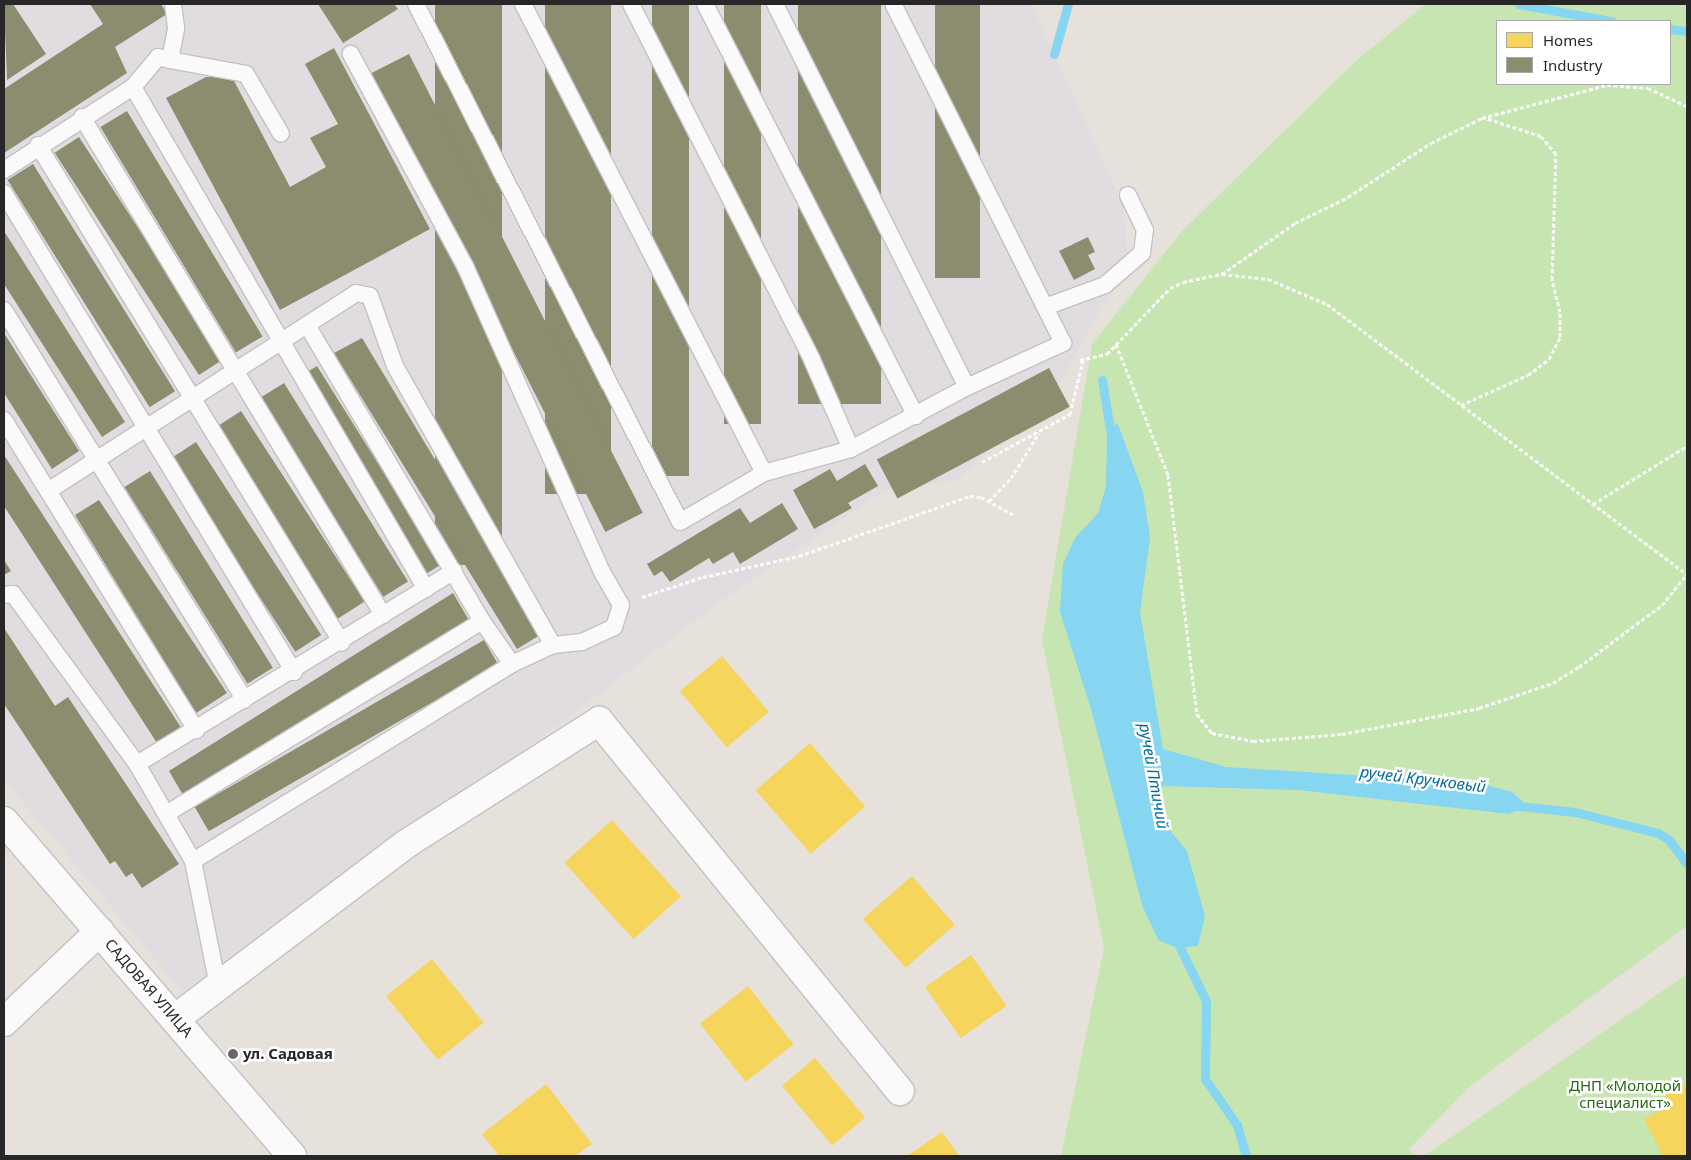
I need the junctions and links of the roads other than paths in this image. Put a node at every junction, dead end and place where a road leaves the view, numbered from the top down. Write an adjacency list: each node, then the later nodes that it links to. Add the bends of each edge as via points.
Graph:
1 (173, 4): 9 (lane, via 176,28)
2 (416, 4): 29 (lane, via 680,522)
3 (523, 4): 29 (lane)
4 (631, 4): 27 (lane, via 812,360)
5 (705, 4): 24 (lane)
6 (775, 4): 22 (lane)
7 (893, 4): 17 (lane)
8 (351, 54): 37 (lane, via 465,266 602,572 621,605 614,627 582,642)
9 (170, 60): 10 (lane, via 158,57); 12 (lane, via 246,74)
10 (133, 87): 11 (lane); 20 (lane)
11 (82, 117): 13 (lane); 21 (lane)
12 (281, 134)
13 (38, 145): 14 (lane); 23 (lane)
14 (4, 170)
15 (4, 193): 26 (lane)
16 (1128, 195): 17 (lane, via 1145,230 1142,253 1105,285)
17 (1045, 307): 22 (lane, via 1064,343)
18 (4, 310): 28 (lane)
19 (307, 325): 20 (lane); 31 (lane); 37 (lane, via 356,293 370,296 395,366)
20 (280, 344): 21 (lane); 32 (lane)
21 (236, 372): 23 (lane); 34 (lane)
22 (967, 387): 24 (lane)
23 (192, 400): 26 (lane); 36 (lane)
24 (916, 416): 27 (lane)
25 (4, 420): 30 (lane)
26 (145, 430): 28 (lane); 39 (lane)
27 (851, 449): 29 (lane)
28 (98, 460): 30 (lane); 40 (lane)
29 (764, 473)
30 (48, 491): 41 (lane)
31 (454, 571): 32 (lane); 35 (lane)
32 (426, 589): 34 (lane)
33 (4, 595): 42 (lane, via 13,594)
34 (383, 615): 36 (lane)
35 (482, 620): 38 (lane); 43 (lane)
36 (342, 643): 39 (lane)
37 (553, 645): 38 (lane)
38 (512, 664): 45 (lane)
39 (294, 672): 40 (lane)
40 (245, 700): 41 (lane)
41 (196, 730): 42 (lane)
42 (137, 764): 43 (lane)
43 (166, 814): 45 (lane)
44 (4, 821): 46 (street, САДОВАЯ УЛИЦА)
45 (193, 861): 47 (lane)
46 (100, 931): 48 (street, САДОВАЯ УЛИЦА); 49 (street)
47 (218, 986): 48 (street); 50 (street, via 406,844 599,721)
48 (176, 1018): 51 (street, САДОВАЯ УЛИЦА)
49 (4, 1022)
50 (900, 1091)
51 (292, 1156)

